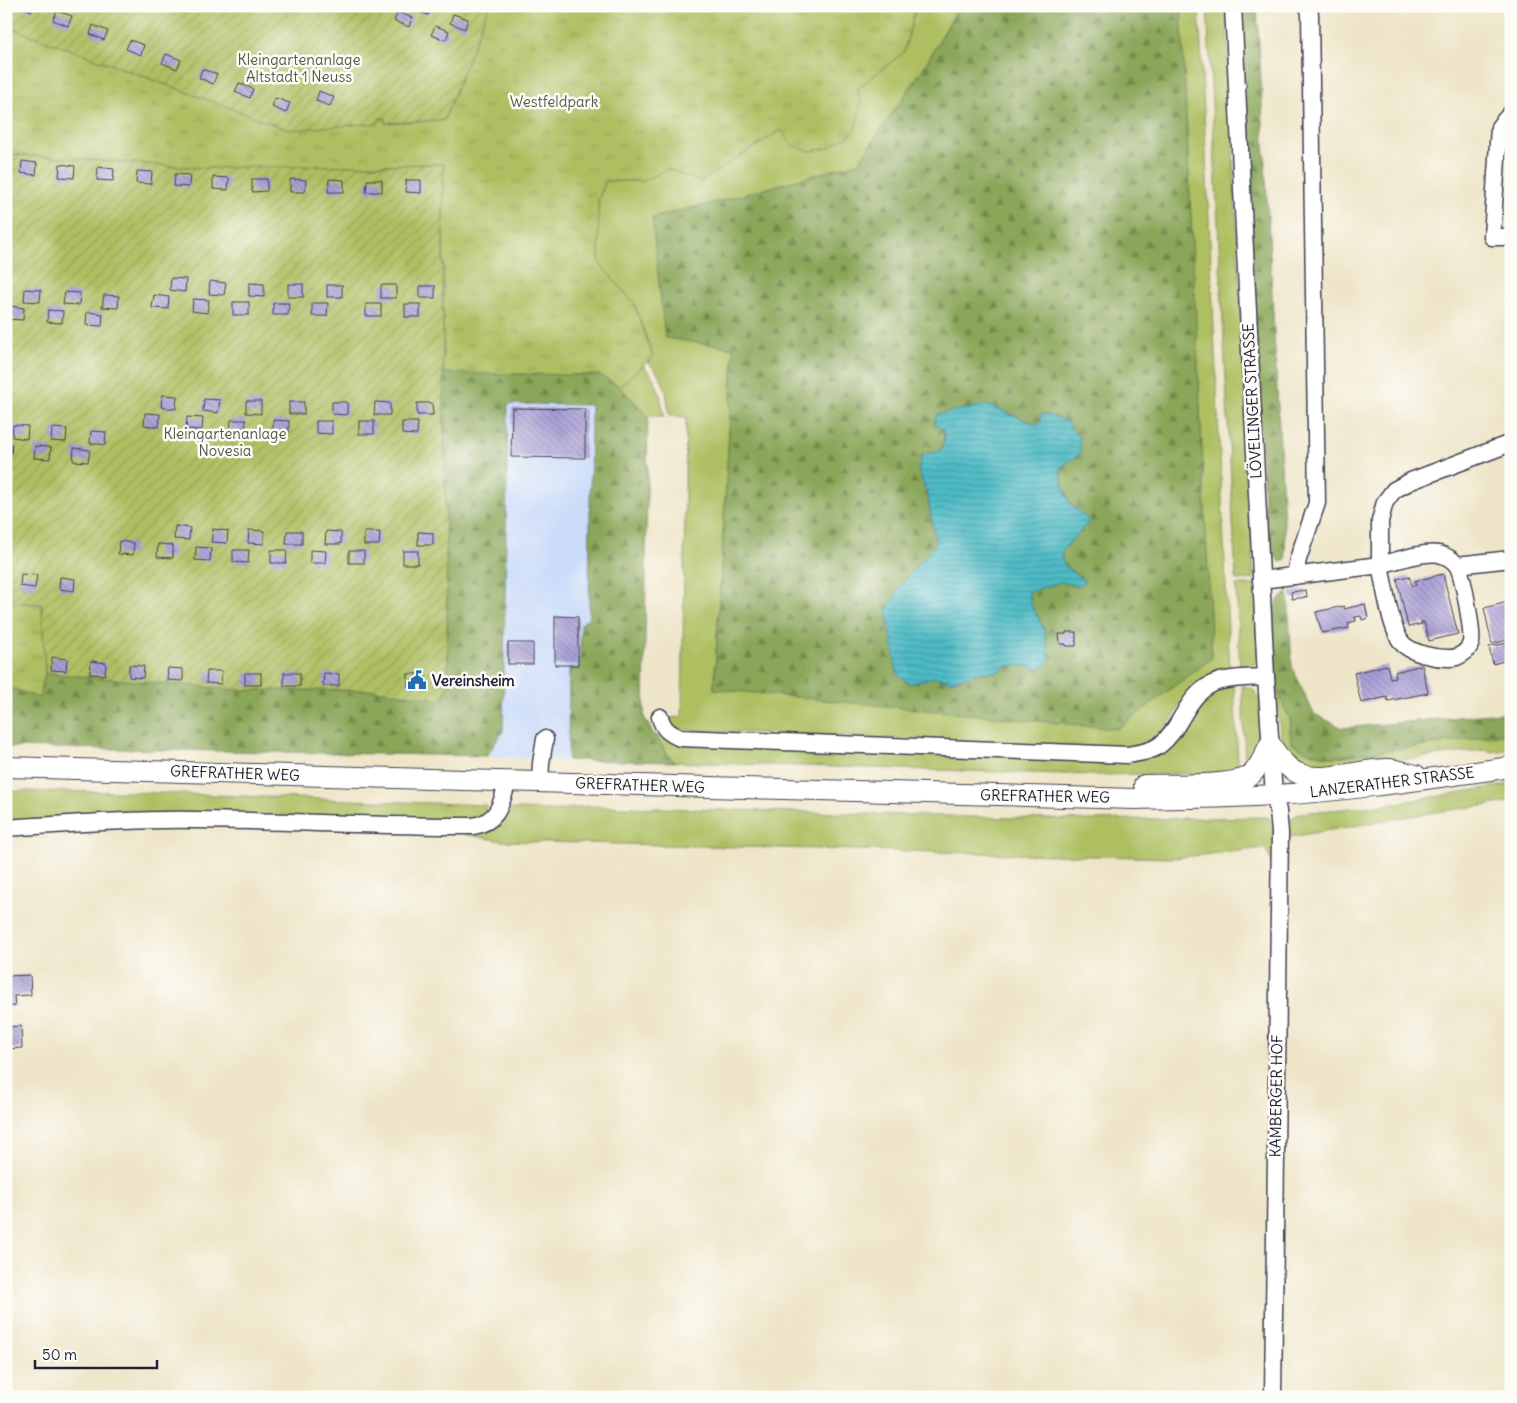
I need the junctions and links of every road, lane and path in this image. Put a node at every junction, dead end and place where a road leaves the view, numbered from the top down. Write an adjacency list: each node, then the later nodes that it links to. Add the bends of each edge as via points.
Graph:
1 (1233, 6): 10 (street, LÖVELINGER STRASSE)
2 (1310, 9): 9 (street, via 1317,503)
3 (1511, 113): 4 (street, via 1499,128 1492,237)
4 (1511, 238)
5 (1511, 443): 7 (street, via 1394,490 1385,502 1380,521)
6 (1511, 559): 8 (street)
7 (1380, 565): 8 (street, via 1438,554 1448,557); 8 (street, via 1396,634 1404,645 1438,658 1453,658 1466,652 1471,642); 9 (street)
8 (1457, 566)
9 (1295, 576): 10 (street)
10 (1261, 580): 11 (street, LÖVELINGER STRASSE)
11 (1266, 677): 12 (street, via 1211,684 1191,701 1160,745 1146,752 1127,754 680,738 669,733); 14 (street, LÖVELINGER STRASSE)
12 (660, 717)
13 (545, 739): 19 (street)
14 (1270, 744): 17 (main road, via 1289,768 1300,774 1315,777 1389,769); 20 (street, LÖVELINGER STRASSE); 21 (main road, via 1252,774 1240,780 1062,785)
15 (6, 767): 18 (main road, GREFRATHER WEG)
16 (1511, 767): 17 (main road, LANZERATHER STRASSE)
17 (1433, 778): 20 (main road, LANZERATHER STRASSE)
18 (508, 781): 19 (main road, GREFRATHER WEG); 22 (street, via 494,816 490,821 473,826 144,820)
19 (540, 782): 21 (main road, GREFRATHER WEG)
20 (1274, 795): 21 (main road, GREFRATHER WEG, via 1136,799); 23 (street, KAMBERGER HOF, via 1280,832)
21 (1042, 797)
22 (6, 828)
23 (1273, 1397)

